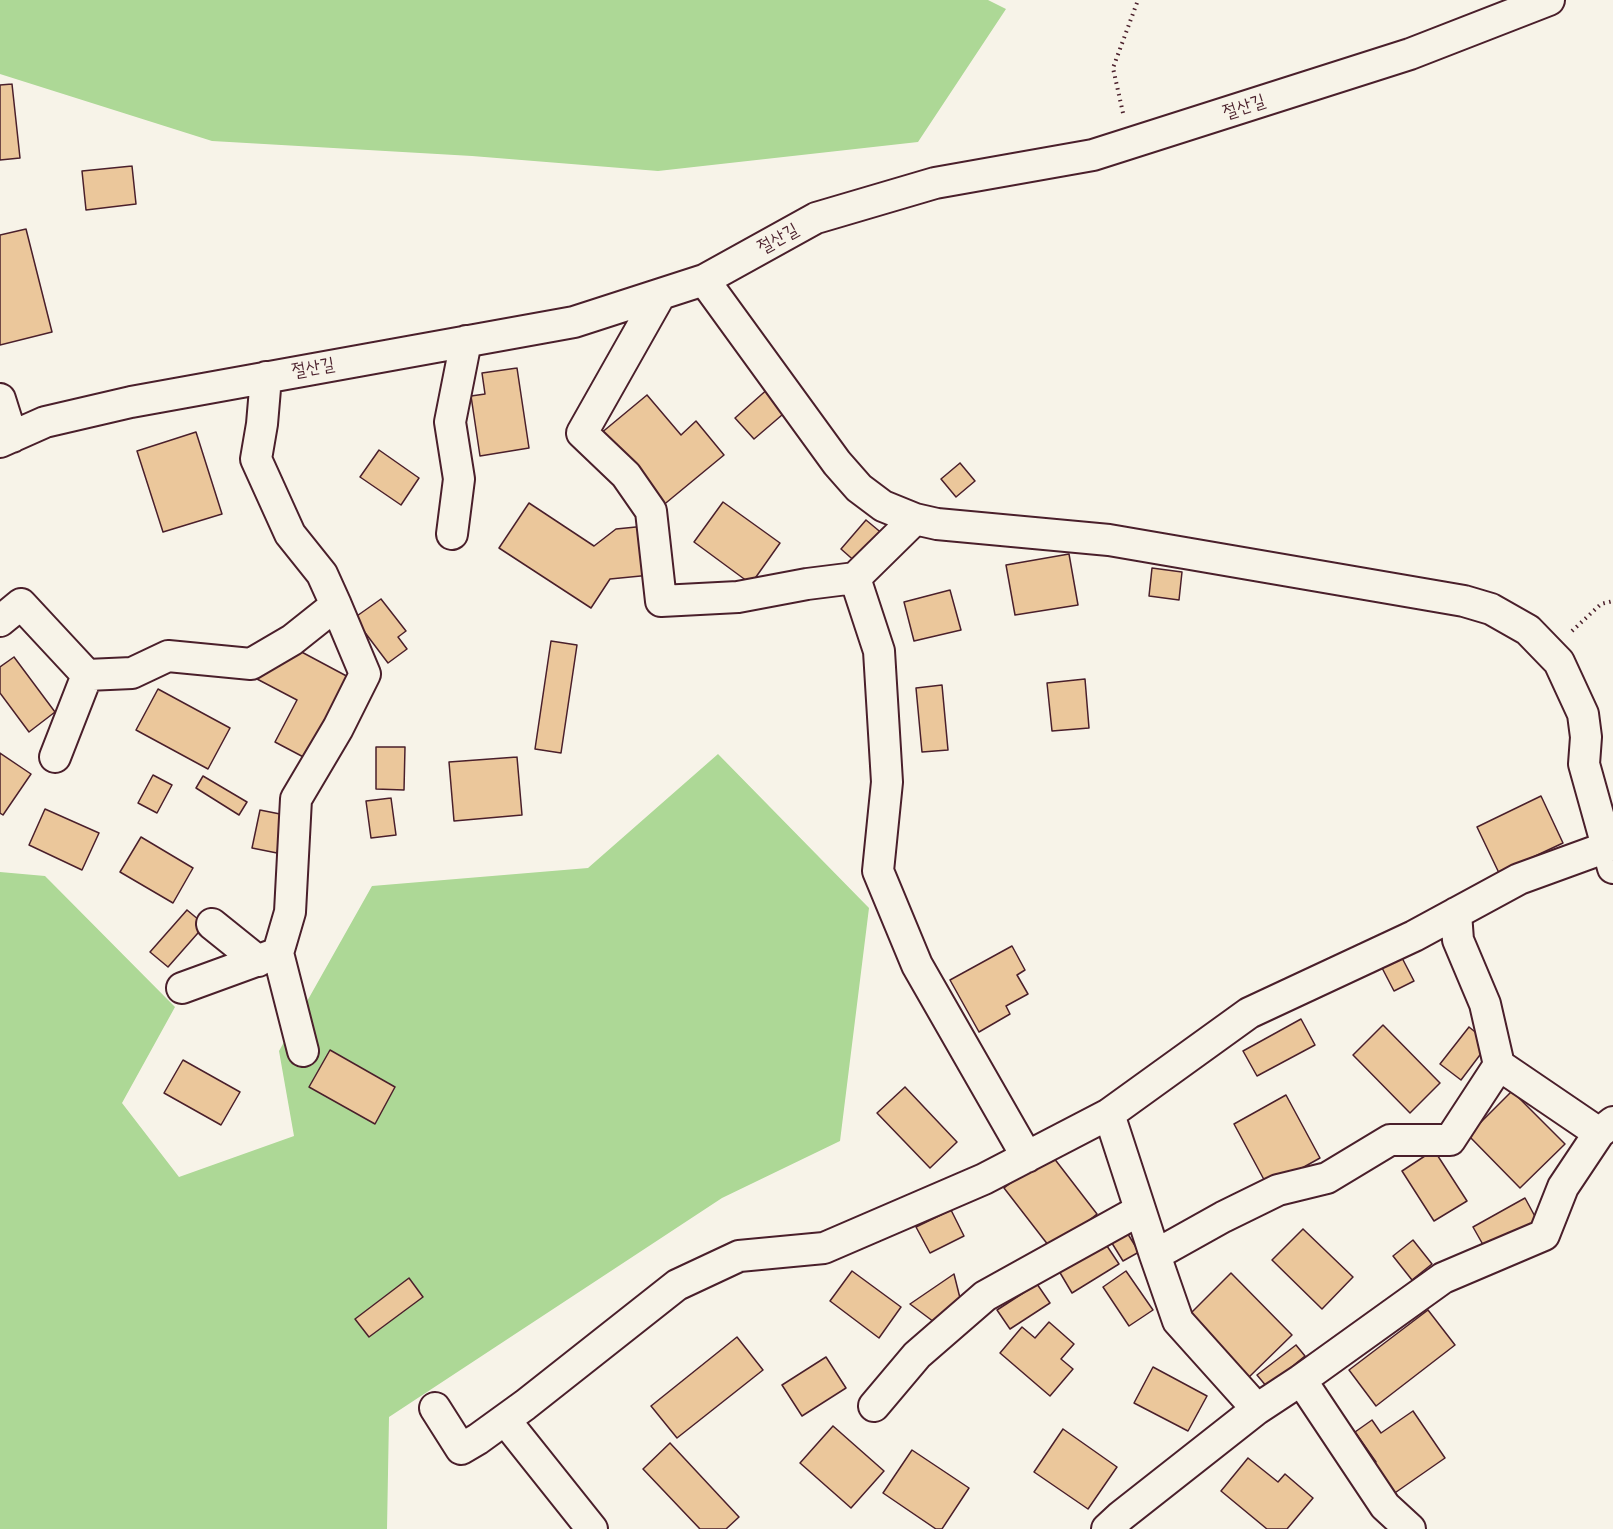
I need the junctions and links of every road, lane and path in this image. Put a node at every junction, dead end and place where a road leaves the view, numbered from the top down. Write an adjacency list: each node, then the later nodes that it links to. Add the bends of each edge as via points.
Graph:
1 (1138, 0): 3 (path, via 1113,68)
2 (1549, 0): 3 (street, 절산길, via 1410,54)
3 (1129, 143): 4 (street, 절산길, via 1093,155 935,183 816,218)
4 (704, 280): 5 (street, 절산길); 10 (street, via 859,488 883,506)
5 (660, 295): 6 (street, 절산길, via 574,322); 12 (street, via 582,433 626,475 651,511 661,601 738,597)
6 (466, 341): 7 (street, 절산길); 11 (street, via 450,422 459,479)
7 (266, 377): 9 (street, 절산길, via 45,422); 14 (street, via 256,459 290,534 322,574)
8 (0, 399): 9 (street)
9 (6, 439)
10 (915, 519): 12 (street); 16 (street, via 1109,540 1464,601 1509,618)
11 (452, 534)
12 (855, 578): 28 (street, via 879,651 887,782 878,871 917,965)
13 (1613, 601): 16 (path, via 1601,604)
14 (336, 605): 17 (street, via 292,640 251,664 168,656 132,673); 22 (street, via 365,674 297,799 290,912)
15 (0, 621): 17 (street, via 21,604)
16 (1550, 651): 19 (street, via 1583,714 1584,764)
17 (87, 675): 18 (street)
18 (55, 757)
19 (1610, 857): 20 (street, via 1518,879)
20 (1456, 912): 25 (street, via 1458,940 1485,1004); 26 (street, via 1414,936 1249,1013)
21 (212, 924): 22 (street)
22 (268, 957): 23 (street); 24 (street)
23 (182, 988)
24 (303, 1051)
25 (1499, 1065): 27 (street); 30 (street, via 1450,1140 1390,1140 1327,1178 1278,1190)
26 (1108, 1114): 28 (street); 29 (street)
27 (1606, 1127): 31 (street, via 1563,1187 1544,1235 1443,1278)
28 (1027, 1157): 35 (street, via 824,1248 739,1256 677,1285)
29 (1140, 1210): 30 (street); 32 (street, via 985,1296 917,1355)
30 (1155, 1255): 34 (street, via 1178,1321)
31 (1300, 1380): 34 (street); 38 (street, via 1385,1506)
32 (874, 1406)
33 (435, 1408): 35 (street, via 461,1449)
34 (1257, 1409): 37 (street)
35 (505, 1420): 36 (street)
36 (592, 1529)
37 (1107, 1529)
38 (1410, 1529)

